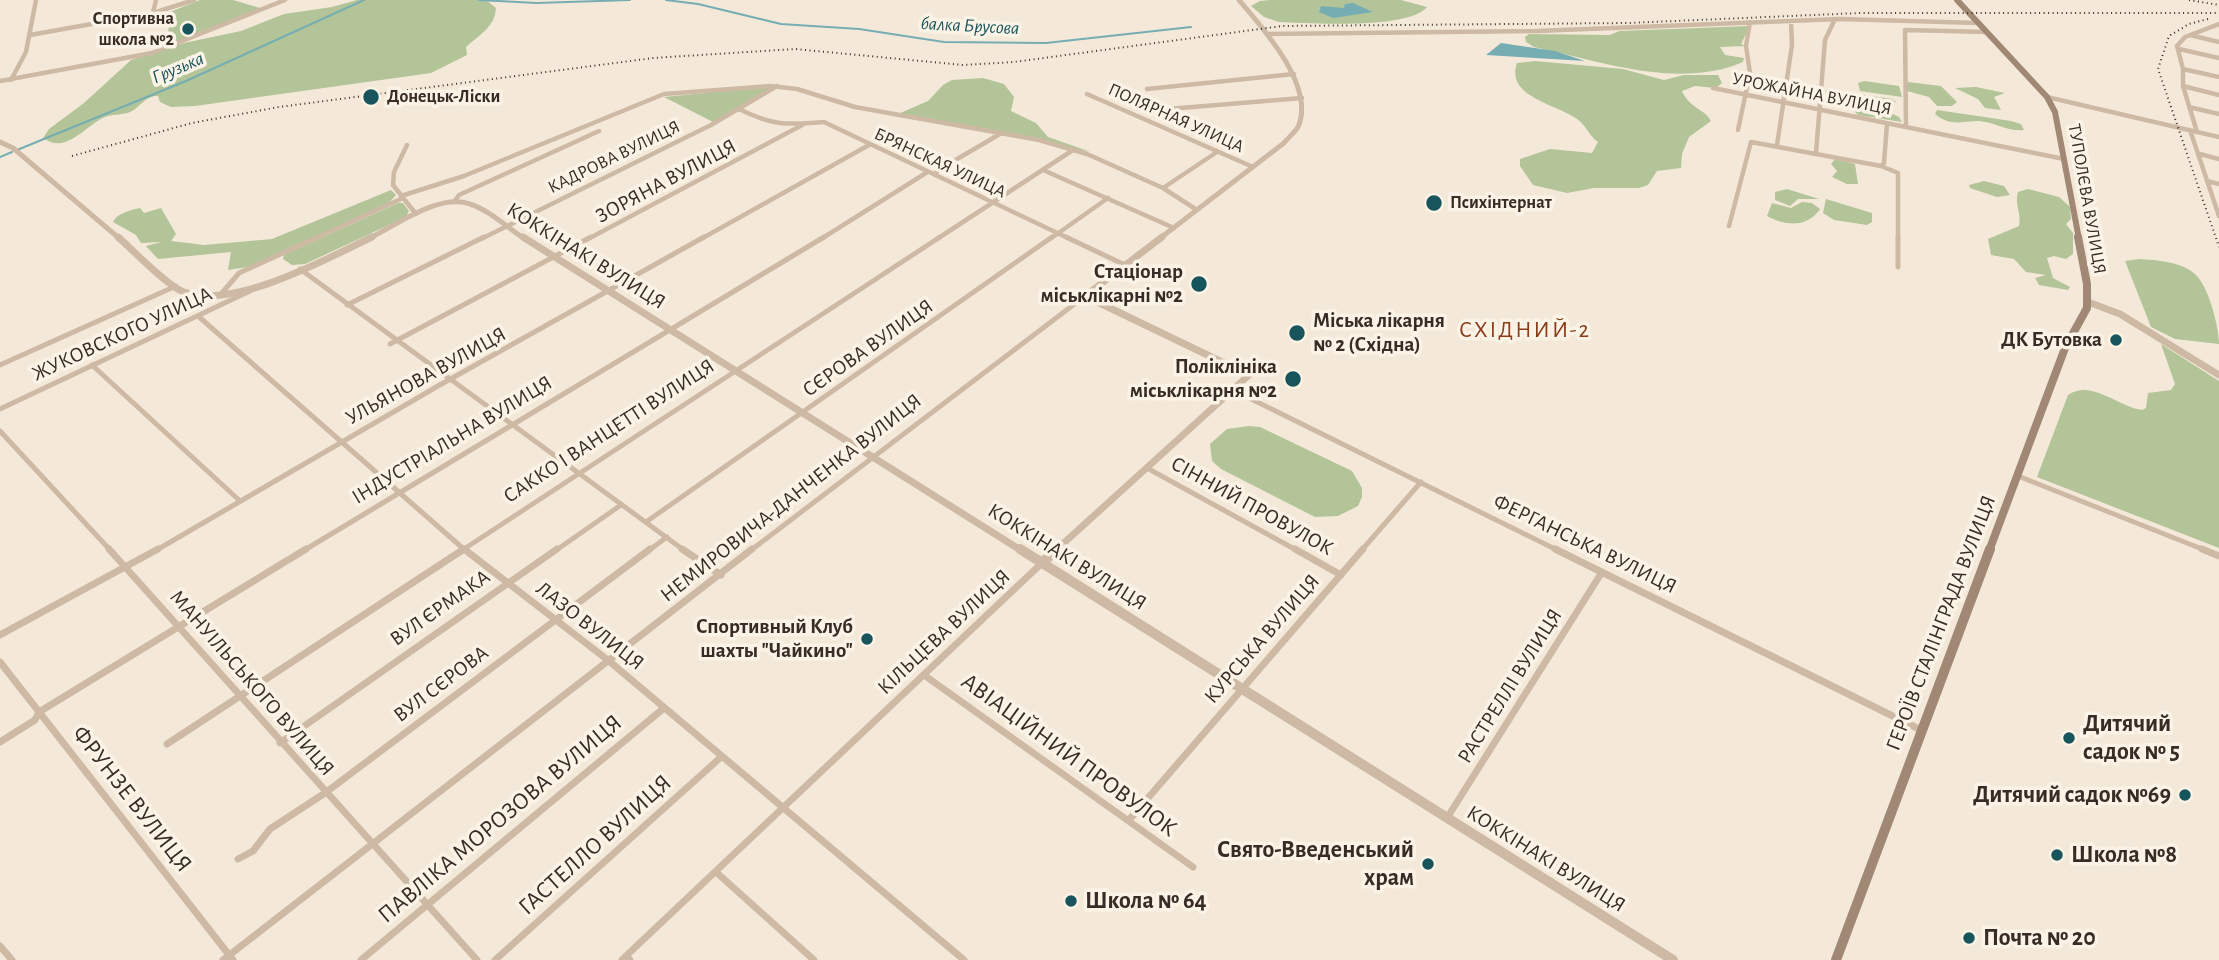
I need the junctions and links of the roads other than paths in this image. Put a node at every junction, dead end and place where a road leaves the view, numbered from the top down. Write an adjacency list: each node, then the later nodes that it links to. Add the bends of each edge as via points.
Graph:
1 (36, 0): 15 (street)
2 (156, 0): 7 (street)
3 (194, 0): 7 (street)
4 (285, 0): 23 (street, via 152,53)
5 (1240, 0): 14 (street)
6 (1957, 0): 11 (main road, ТУПОЛЄВА ВУЛИЦЯ)
7 (153, 13): 15 (street)
8 (1835, 19): 9 (street); 11 (street); 37 (street, via 1825,40)
9 (1791, 21): 10 (street); 34 (street, via 1792,45)
10 (1750, 22): 14 (street, via 1537,31); 30 (street, via 1745,46 1750,74)
11 (1978, 23): 13 (main road, ТУПОЛЄВА ВУЛИЦЯ)
12 (2218, 24): 16 (street)
13 (1987, 32): 32 (main road, ТУПОЛЄВА ВУЛИЦЯ); 42 (street, УРОЖАЙНА ВУЛИЦЯ, via 1905,30)
14 (1267, 34): 21 (street)
15 (30, 35): 23 (street)
16 (2190, 35): 17 (street); 18 (street, via 2179,43)
17 (2219, 42)
18 (2179, 49): 19 (street); 20 (street)
19 (2219, 58)
20 (2183, 69): 22 (street); 26 (street)
21 (1294, 74): 28 (street); 33 (street)
22 (2219, 77)
23 (11, 80): 24 (street)
24 (0, 81)
25 (777, 86): 36 (street, КАДРОВА ВУЛИЦЯ); 47 (street, via 855,107); 66 (street, via 664,94)
26 (2183, 86): 31 (street); 35 (street)
27 (1713, 88): 30 (street, УРОЖАЙНА ВУЛИЦЯ)
28 (1147, 89)
29 (1087, 94): 54 (street, ПОЛЯРНАЯ УЛИЦА)
30 (1746, 95): 34 (street, УРОЖАЙНА ВУЛИЦЯ); 43 (street)
31 (2219, 95)
32 (2047, 97): 44 (street); 57 (main road, ТУПОЛЄВА ВУЛИЦЯ, via 2055,112)
33 (1302, 98): 38 (street); 60 (street, НЕМИРОВИЧА-ДАНЧЕНКА ВУЛИЦЯ, via 1298,127)
34 (1782, 102): 37 (street, УРОЖАЙНА ВУЛИЦЯ); 52 (street)
35 (2189, 107): 39 (street); 46 (street)
36 (739, 108): 40 (street, БРЯНСКАЯ УЛИЦА, via 767,123); 74 (street, КАДРОВА ВУЛИЦЯ)
37 (1818, 109): 41 (street, УРОЖАЙНА ВУЛИЦЯ); 55 (street)
38 (1156, 110)
39 (2219, 114)
40 (806, 123): 51 (street, БРЯНСКАЯ УЛИЦА, via 824,122); 78 (street, ЗОРЯНА ВУЛИЦЯ)
41 (1887, 124): 42 (street, УРОЖАЙНА ВУЛИЦЯ); 59 (street)
42 (1906, 127): 57 (street, УРОЖАЙНА ВУЛИЦЯ)
43 (1738, 130)
44 (2190, 130): 46 (street); 56 (street)
45 (599, 131): 68 (street, via 459,195)
46 (2197, 132): 48 (street)
47 (1001, 133): 53 (street); 62 (street, ІНДУСТРІАЛЬНА ВУЛИЦЯ)
48 (2219, 137)
49 (0, 142): 82 (street, via 13,148)
50 (407, 145): 66 (street, via 394,172 393,185)
51 (869, 145): 62 (street, БРЯНСКАЯ УЛИЦА); 84 (street, УЛЬЯНОВА ВУЛИЦЯ)
52 (1777, 145): 55 (street); 75 (street, via 1758,142 1749,146)
53 (1073, 150): 61 (street, САККО І ВАНЦЕТТІ ВУЛИЦЯ); 65 (street)
54 (1217, 152): 60 (street, ПОЛЯРНАЯ УЛИЦА); 65 (street)
55 (1816, 153): 59 (street)
56 (2200, 154): 58 (street); 63 (street)
57 (2064, 159): 87 (main road, ТУПОЛЄВА ВУЛИЦЯ)
58 (2219, 159)
59 (1881, 166): 80 (street, via 1898,173)
60 (1253, 167): 71 (street, НЕМИРОВИЧА-ДАНЧЕНКА ВУЛИЦЯ)
61 (1043, 170): 67 (street); 69 (street, САККО І ВАНЦЕТТІ ВУЛИЦЯ)
62 (930, 173): 69 (street, БРЯНСКАЯ УЛИЦА); 90 (street, ІНДУСТРІАЛЬНА ВУЛИЦЯ)
63 (2207, 181): 64 (street); 70 (street)
64 (2219, 184)
65 (1163, 188): 71 (street)
66 (402, 197): 72 (street); 85 (street, via 239,273)
67 (1108, 198): 76 (street); 77 (street, СЄРОВА ВУЛИЦЯ)
68 (454, 202): 72 (street); 74 (street, КОККІНАКІ ВУЛИЦЯ, via 470,204)
69 (993, 203): 77 (street, БРЯНСКАЯ УЛИЦА); 95 (street, САККО І ВАНЦЕТТІ ВУЛИЦЯ)
70 (2217, 207): 73 (street)
71 (1197, 210): 76 (street, НЕМИРОВИЧА-ДАНЧЕНКА ВУЛИЦЯ)
72 (416, 215): 81 (street)
73 (2219, 216)
74 (505, 226): 78 (street, КОККІНАКІ ВУЛИЦЯ); 88 (street, КАДРОВА ВУЛИЦЯ)
75 (1728, 226)
76 (1174, 228): 79 (street, НЕМИРОВИЧА-ДАНЧЕНКА ВУЛИЦЯ)
77 (1059, 233): 79 (street, БРЯНСКАЯ УЛИЦА); 100 (street, СЄРОВА ВУЛИЦЯ)
78 (556, 257): 84 (street, КОККІНАКІ ВУЛИЦЯ); 91 (street, ЗОРЯНА ВУЛИЦЯ)
79 (1125, 265): 86 (street, НЕМИРОВИЧА-ДАНЧЕНКА ВУЛИЦЯ)
80 (1898, 267)
81 (300, 269): 83 (street); 88 (street)
82 (176, 286): 85 (street, via 194,294); 93 (street)
83 (258, 288): 85 (street); 89 (street, ЖУКОВСКОГО УЛИЦА)
84 (610, 290): 90 (street, КОККІНАКІ ВУЛИЦЯ); 97 (street, УЛЬЯНОВА ВУЛИЦЯ)
85 (221, 294)
86 (1085, 296): 98 (street, via 1249,375); 104 (street, НЕМИРОВИЧА-ДАНЧЕНКА ВУЛИЦЯ)
87 (2088, 302): 96 (street, ТУПОЛЄВА ВУЛИЦЯ, via 2120,314); 107 (main road, ГЕРОЇВ СТАЛІНГРАДА ВУЛИЦЯ, via 2065,348)
88 (347, 305): 91 (street)
89 (198, 316): 94 (street, ЖУКОВСКОГО УЛИЦА); 103 (street, ЛАЗО ВУЛИЦЯ)
90 (671, 329): 95 (street, КОККІНАКІ ВУЛИЦЯ); 101 (street, ІНДУСТРІАЛЬНА ВУЛИЦЯ)
91 (400, 340): 92 (street, ЗОРЯНА ВУЛИЦЯ); 97 (street)
92 (390, 344)
93 (0, 365)
94 (92, 365): 99 (street, ЖУКОВСКОГО УЛИЦА); 110 (street)
95 (735, 369): 100 (street, КОККІНАКІ ВУЛИЦЯ); 106 (street, САККО І ВАНЦЕТТІ ВУЛИЦЯ)
96 (2219, 375)
97 (451, 379): 101 (street); 103 (street, УЛЬЯНОВА ВУЛИЦЯ)
98 (1233, 390): 105 (street, КІЛЬЦЕВА ВУЛИЦЯ); 108 (street, ФЕРГАНСЬКА ВУЛИЦЯ)
99 (0, 409)
100 (803, 412): 104 (street, КОККІНАКІ ВУЛИЦЯ); 112 (street, СЄРОВА ВУЛИЦЯ)
101 (511, 425): 106 (street); 109 (street, ІНДУСТРІАЛЬНА ВУЛИЦЯ)
102 (0, 430): 117 (street, МАНУІЛЬСЬКОГО ВУЛИЦЯ)
103 (340, 443): 109 (street, ЛАЗО ВУЛИЦЯ); 110 (street, УЛЬЯНОВА ВУЛИЦЯ)
104 (872, 456): 116 (street, КОККІНАКІ ВУЛИЦЯ); 119 (street, НЕМИРОВИЧА-ДАНЧЕНКА ВУЛИЦЯ)
105 (1147, 468): 116 (street, КІЛЬЦЕВА ВУЛИЦЯ); 120 (street, СІННИЙ ПРОВУЛОК)
106 (578, 473): 111 (street); 114 (street, САККО І ВАНЦЕТТІ ВУЛИЦЯ)
107 (2018, 476): 115 (street); 132 (main road, ГЕРОЇВ СТАЛІНГРАДА ВУЛИЦЯ)
108 (1421, 482): 118 (street, ФЕРГАНСЬКА ВУЛИЦЯ); 120 (street, КУРСЬКА ВУЛИЦЯ)
109 (400, 493): 114 (street, ЛАЗО ВУЛИЦЯ); 123 (street, ІНДУСТРІАЛЬНА ВУЛИЦЯ)
110 (240, 501): 117 (street, УЛЬЯНОВА ВУЛИЦЯ)
111 (621, 505): 112 (street); 121 (street, ВУЛ ЄРМАКА)
112 (646, 522): 113 (street)
113 (667, 537): 119 (street); 122 (street, ВУЛ СЄРОВА)
114 (462, 548): 121 (street, ЛАЗО ВУЛИЦЯ); 129 (street, САККО І ВАНЦЕТТІ ВУЛИЦЯ)
115 (2219, 556)
116 (1043, 562): 127 (street, КІЛЬЦЕВА ВУЛИЦЯ); 128 (street, КОККІНАКІ ВУЛИЦЯ)
117 (126, 568): 123 (street, МАНУІЛЬСЬКОГО ВУЛИЦЯ); 124 (street, УЛЬЯНОВА ВУЛИЦЯ)
118 (1602, 572): 132 (street, ФЕРГАНСЬКА ВУЛИЦЯ); 139 (street, РАСТРЕЛЛІ ВУЛИЦЯ)
119 (721, 575): 125 (street, НЕМИРОВИЧА-ДАНЧЕНКА ВУЛИЦЯ)
120 (1341, 575): 128 (street, КУРСЬКА ВУЛИЦЯ)
121 (506, 583): 122 (street, ЛАЗО ВУЛИЦЯ); 134 (street, ВУЛ ЄРМАКА)
122 (555, 622): 125 (street, ЛАЗО ВУЛИЦЯ); 137 (street, ВУЛ СЄРОВА)
123 (180, 626): 129 (street, МАНУІЛЬСЬКОГО ВУЛИЦЯ); 131 (street, ІНДУСТРІАЛЬНА ВУЛИЦЯ)
124 (0, 635)
125 (608, 661): 130 (street, ЛАЗО ВУЛИЦЯ); 141 (street, НЕМИРОВИЧА-ДАНЧЕНКА ВУЛИЦЯ)
126 (0, 662): 131 (street, ФРУНЗЕ ВУЛИЦЯ)
127 (924, 675): 138 (street, КІЛЬЦЕВА ВУЛИЦЯ); 140 (street, АВІАЦІЙНИЙ ПРОВУЛОК)
128 (1243, 688): 139 (street, КОККІНАКІ ВУЛИЦЯ); 140 (street, КУРСЬКА ВУЛИЦЯ)
129 (239, 696): 134 (street, МАНУІЛЬСЬКОГО ВУЛИЦЯ); 135 (street, САККО І ВАНЦЕТТІ ВУЛИЦЯ)
130 (664, 708): 136 (street, ЛАЗО ВУЛИЦЯ); 145 (street, ПАВЛІКА МОРОЗОВА ВУЛИЦЯ)
131 (39, 712): 133 (street, ІНДУСТРІАЛЬНА ВУЛИЦЯ, via 35,720); 147 (street, ФРУНЗЕ ВУЛИЦЯ)
132 (1921, 730): 156 (main road, ГЕРОЇВ СТАЛІНГРАДА ВУЛИЦЯ)
133 (0, 742)
134 (280, 743): 137 (street, МАНУІЛЬСЬКОГО ВУЛИЦЯ)
135 (167, 744)
136 (720, 758): 138 (street, ЛАЗО ВУЛИЦЯ); 152 (street, ГАСТЕЛЛО ВУЛИЦЯ)
137 (325, 793): 141 (street, МАНУІЛЬСЬКОГО ВУЛИЦЯ); 142 (street, ВУЛ СЄРОВА, via 270,829 253,851)
138 (781, 809): 144 (street, КІЛЬЦЕВА ВУЛИЦЯ); 154 (street, ЛАЗО ВУЛИЦЯ)
139 (1447, 818): 155 (street, КОККІНАКІ ВУЛИЦЯ)
140 (1129, 820): 143 (street, АВІАЦІЙНИЙ ПРОВУЛОК)
141 (372, 845): 145 (street, МАНУІЛЬСЬКОГО ВУЛИЦЯ); 147 (street, НЕМИРОВИЧА-ДАНЧЕНКА ВУЛИЦЯ)
142 (238, 859)
143 (1193, 867)
144 (716, 872): 148 (street, КІЛЬЦЕВА ВУЛИЦЯ); 153 (street)
145 (427, 905): 150 (street, ПАВЛІКА МОРОЗОВА ВУЛИЦЯ); 151 (street, МАНУІЛЬСЬКОГО ВУЛИЦЯ)
146 (0, 946): 149 (street)
147 (228, 959)
148 (626, 959)
149 (12, 960)
150 (361, 960)
151 (477, 960)
152 (495, 960)
153 (814, 960)
154 (964, 960)
155 (1673, 960)
156 (1836, 960)

